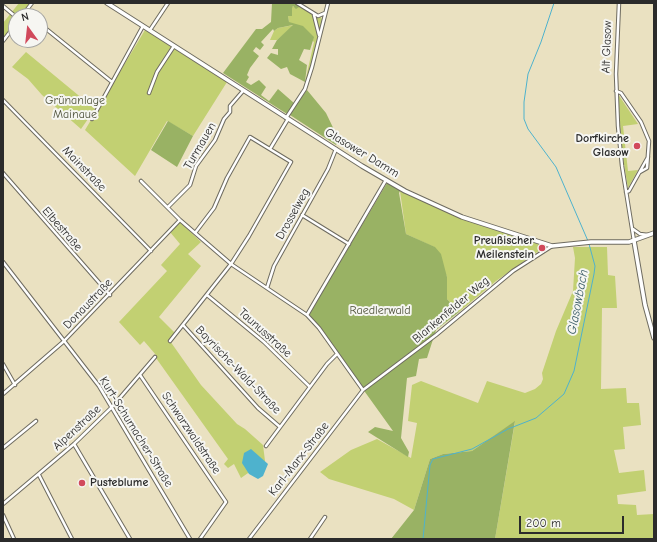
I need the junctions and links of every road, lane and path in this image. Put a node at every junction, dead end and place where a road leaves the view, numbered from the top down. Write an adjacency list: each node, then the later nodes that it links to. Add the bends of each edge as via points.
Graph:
1 (107, 3): 8 (street, Glasower Damm)
2 (168, 3): 10 (street)
3 (297, 3): 7 (street)
4 (328, 3): 6 (street)
5 (619, 3): 15 (street, Alt Glasow)
6 (325, 13): 7 (street, via 318,16); 11 (street)
7 (314, 14): 11 (street)
8 (143, 26): 10 (street, Glasower Damm); 13 (street)
9 (48, 30): 13 (street)
10 (150, 31): 12 (street, Glasower Damm)
11 (320, 38): 19 (street, via 305,89)
12 (174, 46): 14 (street, Glasower Damm); 16 (street, via 157,72)
13 (112, 82): 18 (street)
14 (243, 91): 19 (street, Glasower Damm); 28 (street, Turmauen, via 230,106 230,112 216,133 215,140 196,166 190,185)
15 (616, 91): 22 (street, Alt Glasow, via 621,94 643,126 649,142); 27 (street, Alt Glasow, via 620,153)
16 (149, 93)
17 (3, 100): 37 (street, Mainstraße)
18 (92, 118)
19 (287, 118): 20 (street); 21 (street, Glasower Damm)
20 (270, 149): 32 (street, via 250,137 226,178 214,208); 39 (street, via 290,162)
21 (336, 149): 25 (street, Glasower Damm); 29 (street, Drosselweg, via 328,169)
22 (648, 156): 23 (street, Alt Glasow); 23 (street, Alt Glasow, via 647,168)
23 (640, 172): 27 (street, Alt Glasow)
24 (3, 173): 41 (street, Elbestraße)
25 (386, 180): 35 (street); 36 (street, Glasower Damm, via 462,217)
26 (141, 181): 28 (street)
27 (626, 192): 31 (street, Alt Glasow)
28 (168, 208): 30 (street)
29 (302, 215): 35 (street); 40 (street, Drosselweg, via 274,266)
30 (180, 220): 32 (street); 37 (street, Donaustraße)
31 (632, 228): 33 (street, via 640,234); 34 (street, Alt Glasow)
32 (195, 233): 39 (street)
33 (652, 234): 34 (street, Glasower Damm)
34 (634, 241): 36 (street, Glasower Damm); 45 (street, Alt Glasow, via 645,306)
35 (349, 244): 43 (street)
36 (552, 246): 54 (street, Blankenfelder Weg, via 513,271 436,335)
37 (151, 251): 41 (street, Donaustraße)
38 (3, 262): 47 (street, Kurt-Schumacher-Straße)
39 (231, 264): 40 (street); 42 (street)
40 (267, 288): 43 (street)
41 (110, 295): 47 (street, Donaustraße)
42 (207, 295): 44 (street); 53 (street, Taunusstraße, via 264,342)
43 (307, 315): 48 (street)
44 (183, 326): 46 (street); 58 (street, Bayrische-Wald-Straße, via 254,403)
45 (654, 338)
46 (170, 341)
47 (64, 342): 52 (street, Donaustraße); 56 (street, Kurt-Schumacher-Straße, via 99,386)
48 (337, 354): 53 (street); 54 (street)
49 (155, 358): 51 (street, Alpenstraße)
50 (3, 364): 52 (street)
51 (140, 375): 56 (street, Alpenstraße); 70 (street, Schwarzwaldstraße, via 226,502)
52 (15, 385): 55 (street, Donaustraße)
53 (310, 387): 58 (street)
54 (363, 390): 71 (street, Karl-Marx-Straße)
55 (3, 394)
56 (112, 407): 59 (street, Alpenstraße); 69 (street, Kurt-Schumacher-Straße)
57 (36, 421): 61 (street)
58 (280, 427): 60 (street)
59 (74, 444): 62 (street, Alpenstraße); 68 (street)
60 (266, 446)
61 (3, 448)
62 (39, 475): 63 (street, Alpenstraße); 67 (street)
63 (3, 504)
64 (3, 515): 66 (street)
65 (325, 517): 72 (street)
66 (14, 539)
67 (72, 539)
68 (130, 539)
69 (190, 539)
70 (200, 539)
71 (249, 539)
72 (310, 539)

